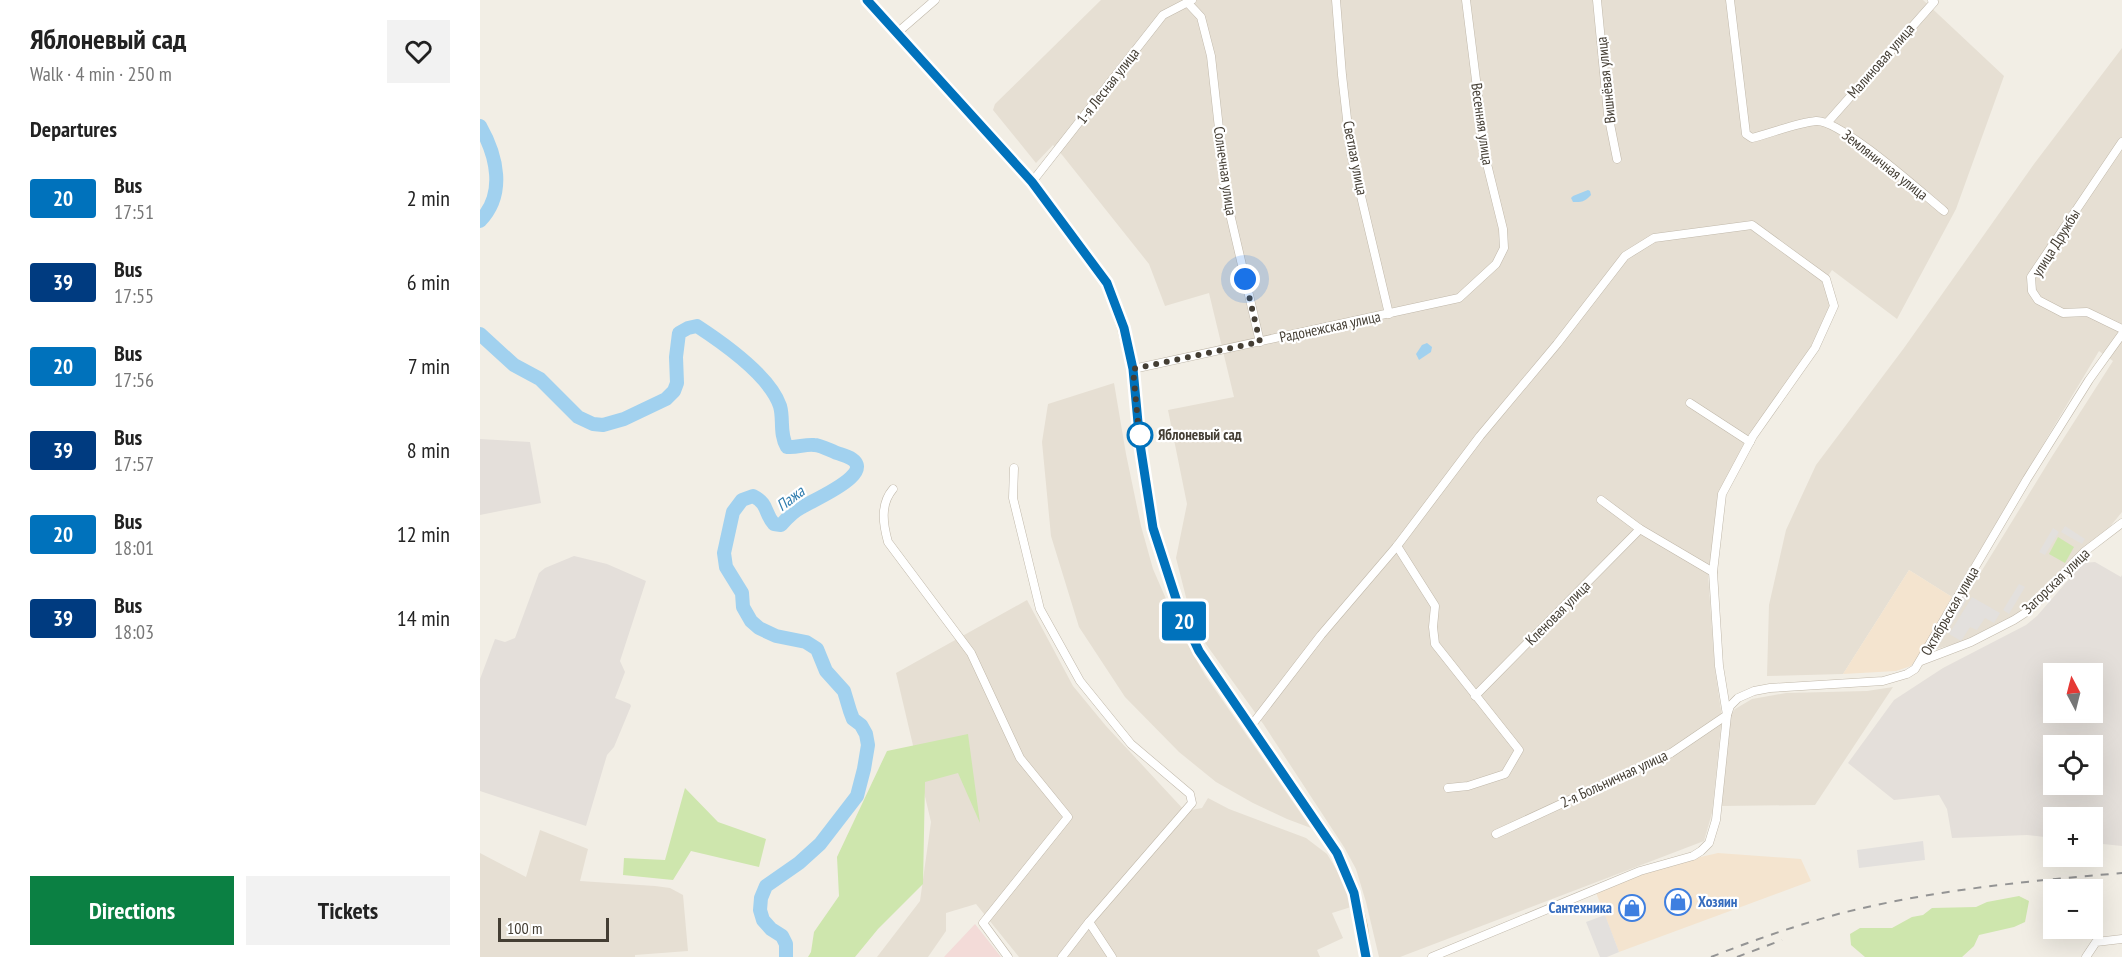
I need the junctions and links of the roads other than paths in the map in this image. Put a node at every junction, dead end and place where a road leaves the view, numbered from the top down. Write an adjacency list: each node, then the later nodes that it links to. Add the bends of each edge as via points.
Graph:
1 (867, 0): 9 (main road)
2 (935, 0): 9 (street)
3 (1336, 0): 16 (street, Светлая улица, via 1351,154)
4 (1466, 0): 15 (street, Весенняя улица, via 1486,159)
5 (1598, 0): 12 (street, Вишнёвая улица, via 1608,114)
6 (1730, 0): 10 (street, Земляничная улица, via 1746,134 1752,138 1816,121)
7 (1932, 0): 10 (street, Малиновая улица)
8 (1190, 1): 13 (street, 1-я Лесная улица, via 1163,15); 18 (street, Солнечная улица, via 1201,17 1211,56 1227,201)
9 (897, 33): 13 (main road)
10 (1827, 123): 14 (street, Земляничная улица, via 1849,135)
11 (2122, 143): 17 (street, улица Дружбы, via 2031,276 2032,291 2038,300 2063,313 2087,312)
12 (1617, 159)
13 (1032, 182): 19 (main road, via 1107,283 1124,328)
14 (1944, 211)
15 (1504, 248): 16 (street, Радонежская улица, via 1496,264 1459,298)
16 (1389, 314): 18 (street, Радонежская улица)
17 (2122, 331): 29 (street, Октябрьская улица, via 2027,479)
18 (1260, 342): 19 (street, Радонежская улица)
19 (1133, 369): 32 (main road, via 1153,528 1180,611 1199,651)
20 (1690, 404): 21 (street)
21 (1750, 442): 27 (street, via 1815,348 1830,316 1834,306 1826,279 1752,225 1654,238 1625,256 1479,436); 28 (street, via 1722,494)
22 (1014, 468): 35 (street, via 1013,498 1040,609 1080,681 1131,744 1190,794 1192,803)
23 (893, 489): 37 (street, via 882,523 888,542 971,653 1020,758 1068,817 983,923)
24 (1601, 500): 26 (street)
25 (2122, 524): 29 (street, Загорская улица, via 2084,552 2028,611 1971,642)
26 (1640, 529): 28 (street); 30 (street, Кленовая улица)
27 (1397, 546): 30 (street, via 1435,606 1435,644); 32 (street, via 1321,634)
28 (1713, 572): 31 (street)
29 (1921, 661): 31 (street, Октябрьская улица, via 1907,674 1882,681 1746,693 1733,702)
30 (1476, 696): 33 (street, via 1519,750 1505,774)
31 (1726, 715): 34 (street, 2-я Больничная улица, via 1671,753); 41 (street, via 1717,812 1709,843 1701,851 1640,871)
32 (1251, 726): 40 (main road, via 1344,868 1358,910)
33 (1448, 788)
34 (1496, 834)
35 (1089, 922): 38 (street); 39 (street)
36 (2122, 939): 42 (street, via 2096,942)
37 (1008, 957)
38 (1062, 957)
39 (1112, 957)
40 (1366, 957)
41 (1432, 957)
42 (2086, 957)

